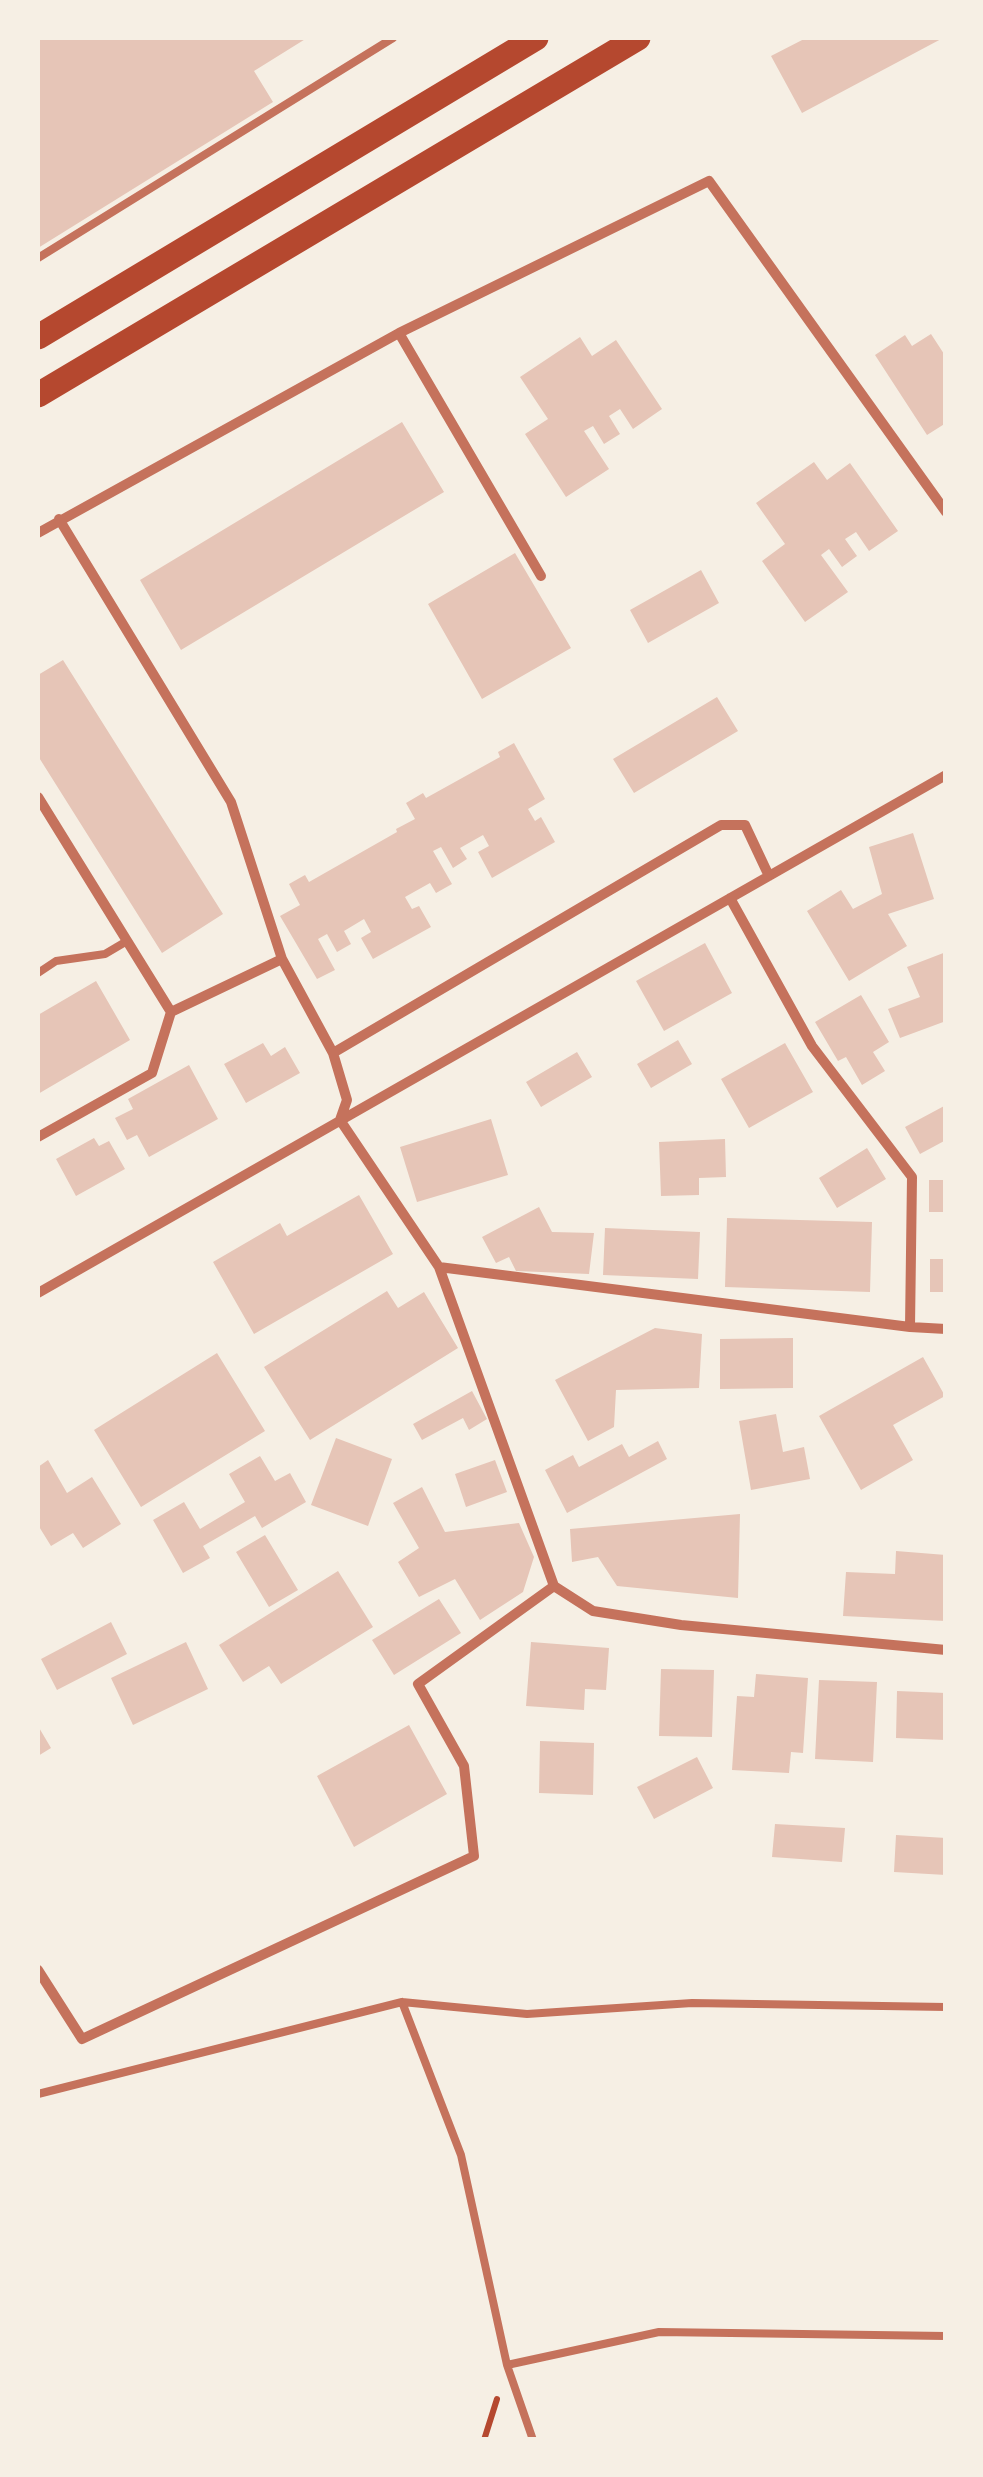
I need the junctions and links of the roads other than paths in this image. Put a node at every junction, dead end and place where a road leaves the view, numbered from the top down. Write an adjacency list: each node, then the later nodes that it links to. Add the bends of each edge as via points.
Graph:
1 (394, 38): 4 (lane)
2 (536, 38): 6 (main road)
3 (638, 38): 7 (main road)
4 (38, 258)
5 (399, 334): 8 (street, via 708,181); 9 (street); 11 (street)
6 (38, 337)
7 (38, 395)
8 (946, 512)
9 (59, 519): 10 (street); 17 (street, via 231,802)
10 (38, 532)
11 (541, 576)
12 (946, 775): 14 (street)
13 (38, 797): 16 (street)
14 (769, 876): 15 (street); 20 (street, via 745,825 721,824)
15 (730, 898): 21 (street); 25 (street, via 812,1046 912,1177)
16 (127, 940): 18 (lane, via 105,954 56,961); 19 (street)
17 (282, 959): 19 (street); 20 (street)
18 (38, 973)
19 (171, 1012): 22 (street, via 152,1072)
20 (333, 1053): 21 (street, via 347,1100)
21 (340, 1120): 23 (street); 24 (street)
22 (38, 1137)
23 (439, 1267): 25 (street); 27 (street)
24 (38, 1293)
25 (910, 1328): 26 (street)
26 (946, 1328)
27 (554, 1586): 28 (street, via 593,1612); 29 (street, via 418,1684 464,1766 474,1856 82,2039)
28 (946, 1650)
29 (38, 1970)
30 (402, 2002): 31 (lane, via 527,2014 692,2002); 32 (lane); 34 (lane, via 461,2155)
31 (946, 2007)
32 (38, 2094)
33 (946, 2336): 34 (lane, via 659,2332)
34 (507, 2364): 35 (lane)
35 (533, 2440)

